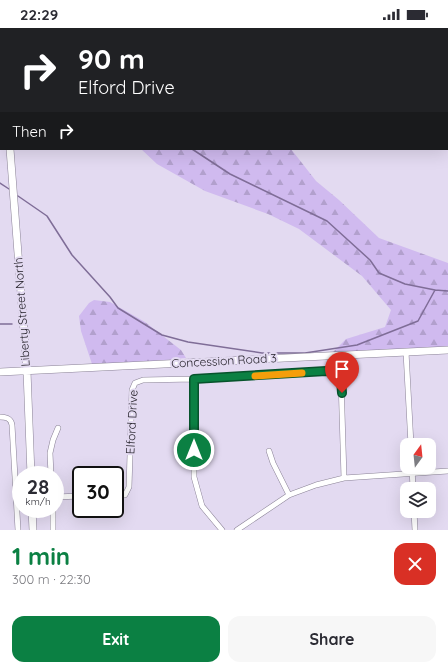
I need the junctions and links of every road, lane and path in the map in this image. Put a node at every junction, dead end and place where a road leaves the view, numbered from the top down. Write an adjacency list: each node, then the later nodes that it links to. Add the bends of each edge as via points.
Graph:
1 (10, 150): 4 (street, Liberty Street North)
2 (448, 350): 3 (street, Concession Road 3)
3 (406, 352): 4 (street, Concession Road 3); 9 (street)
4 (27, 370): 5 (street, Concession Road 3); 11 (street, Liberty Street North)
5 (0, 372)
6 (194, 379): 16 (street, Elford Drive, via 335,372 341,379); 18 (street, Elford Drive, via 143,380 135,383 132,390 129,487); 26 (street, via 194,477 202,506)
7 (0, 417): 23 (street, via 8,418 12,424)
8 (58, 428): 12 (street, via 50,453)
9 (411, 438)
10 (269, 451): 19 (street)
11 (31, 466)
12 (51, 466)
13 (448, 471): 14 (street)
14 (436, 472)
15 (412, 474): 16 (street); 17 (street)
16 (344, 478): 19 (street)
17 (413, 482)
18 (124, 495)
19 (289, 495): 27 (street)
20 (32, 518): 24 (street)
21 (53, 518): 25 (street)
22 (414, 518): 28 (street)
23 (18, 530)
24 (33, 530)
25 (53, 530)
26 (222, 530)
27 (237, 530)
28 (415, 530)

